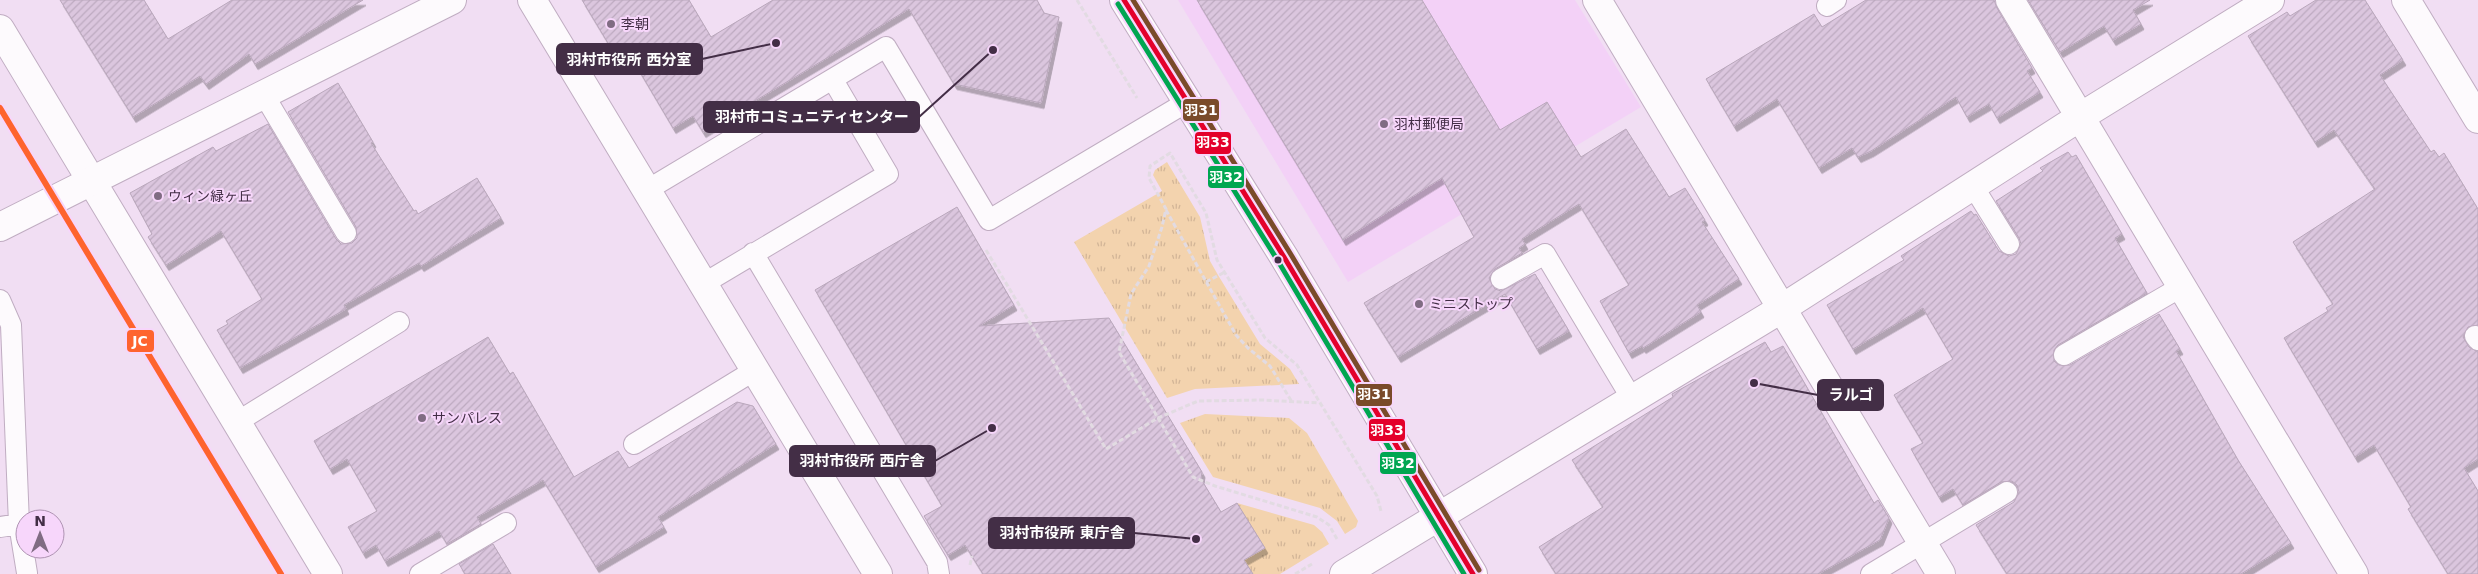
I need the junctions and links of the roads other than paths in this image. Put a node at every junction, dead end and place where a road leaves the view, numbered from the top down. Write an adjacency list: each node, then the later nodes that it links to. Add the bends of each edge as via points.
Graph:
1 (452, 0): 10 (street)
2 (532, 0): 16 (street)
3 (1124, 0): 11 (street)
4 (1597, 0): 25 (street)
5 (2010, 0): 12 (street)
6 (2270, 0): 12 (street)
7 (2406, 0): 13 (street)
8 (0, 29): 14 (street)
9 (834, 80): 11 (lane, via 886,47 989,220); 16 (lane); 20 (lane, via 888,174)
10 (264, 95): 14 (street); 18 (lane)
11 (1187, 102): 33 (street, via 1284,257)
12 (2080, 117): 15 (street); 23 (street)
13 (2478, 119)
14 (91, 180): 17 (street); 30 (street)
15 (1973, 186): 19 (lane); 25 (street)
16 (647, 190): 22 (street)
17 (0, 228)
18 (346, 233)
19 (2009, 244)
20 (753, 253): 22 (lane); 41 (lane, via 937,562)
21 (1502, 279): 29 (lane, via 1545,254)
22 (703, 284): 28 (street)
23 (2181, 286): 27 (lane); 46 (street)
24 (0, 300): 35 (lane, via 11,325)
25 (1781, 309): 29 (street); 36 (street)
26 (399, 322): 30 (lane)
27 (2064, 355)
28 (755, 370): 31 (lane); 40 (street)
29 (1632, 399): 33 (street)
30 (237, 422): 38 (street)
31 (634, 444)
32 (2007, 492): 36 (lane)
33 (1438, 517): 42 (street); 43 (street)
34 (506, 523): 39 (lane)
35 (10, 525): 37 (lane)
36 (1922, 543): 44 (lane); 45 (street)
37 (27, 573)
38 (328, 574)
39 (420, 574)
40 (878, 574)
41 (939, 574)
42 (1344, 574)
43 (1473, 574)
44 (1871, 574)
45 (1941, 574)
46 (2354, 574)

